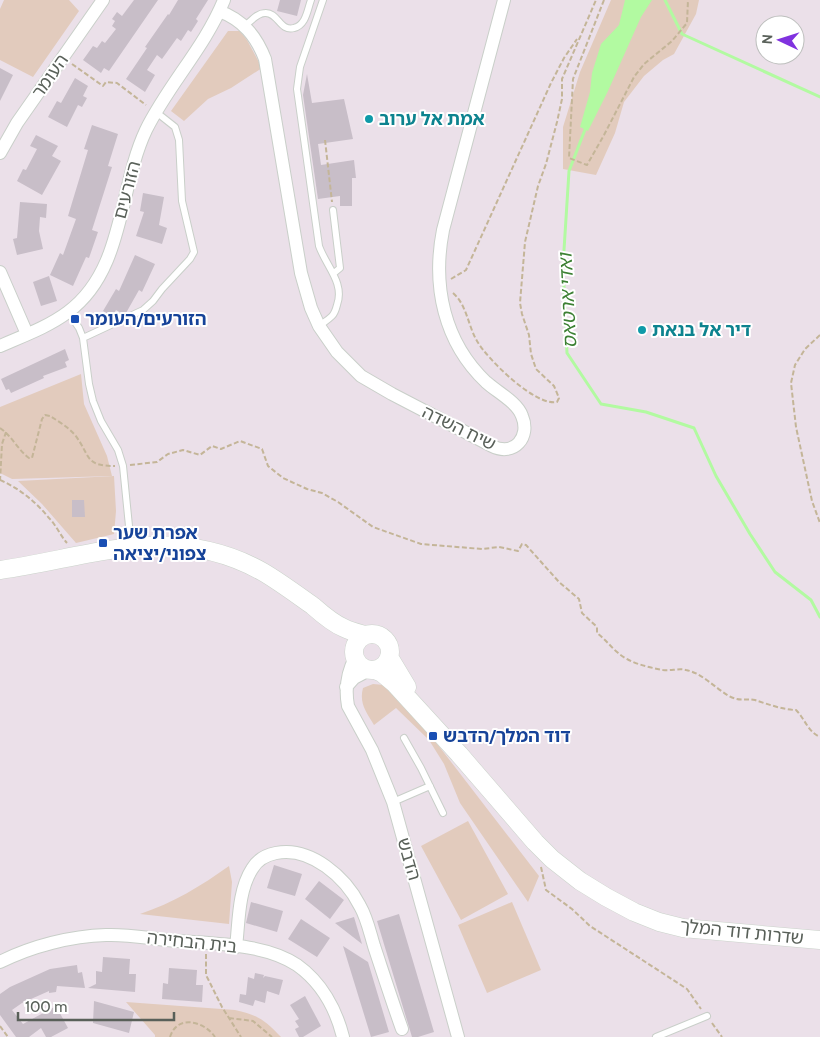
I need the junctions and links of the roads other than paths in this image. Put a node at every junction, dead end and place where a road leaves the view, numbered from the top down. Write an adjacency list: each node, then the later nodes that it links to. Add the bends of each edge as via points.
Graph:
1 (103, 0): 8 (street, העומר, via 17,123)
2 (311, 0): 6 (lane, via 305,19 298,27 284,28 276,18 264,13)
3 (323, 0): 11 (lane, via 300,67 297,89 319,246)
4 (504, 0): 13 (street, שיח השדה, via 443,230 438,262 439,287 449,328 466,360 521,414 524,421 520,442 512,449 496,448 376,386 348,364)
5 (222, 5): 6 (street, שיח השדה); 7 (street, הזורעים)
6 (245, 26): 13 (street, שיח השדה, via 259,45 268,67 300,273)
7 (156, 112): 12 (street, הזורעים, via 138,151 104,266 89,292); 15 (lane, via 176,127 182,201 194,252 143,310)
8 (0, 154)
9 (333, 210): 11 (lane, via 340,268)
10 (0, 272): 14 (street)
11 (334, 273): 13 (lane, via 340,290 338,302 334,315)
12 (68, 312): 14 (street, הזורעים); 15 (lane)
13 (319, 326)
14 (27, 334): 16 (street, הזורעים)
15 (84, 338): 17 (lane, via 94,401 123,466)
16 (0, 346)
17 (131, 546): 18 (street); 21 (street, via 176,546 224,554 262,571)
18 (31, 566): 19 (street); 20 (street)
19 (0, 570)
20 (0, 578)
21 (334, 623): 22 (street); 23 (street)
22 (365, 635): 23 (street, via 357,642); 24 (street, via 378,635 386,640 390,648)
23 (354, 655): 25 (street, via 360,666); 26 (street, הדבש)
24 (389, 657): 25 (street, via 384,665); 28 (street, שדרות דוד המלך, via 406,685)
25 (372, 670): 26 (street, via 354,678); 28 (street, שדרות דוד המלך, via 382,673 394,683)
26 (346, 687): 30 (street, הדבש, via 348,706 372,750)
27 (404, 738): 29 (lane)
28 (459, 754): 32 (street, שדרות דוד המלך, via 552,859 580,881 634,912 683,928)
29 (430, 786): 30 (lane); 31 (lane)
30 (393, 802): 38 (street, הדבש)
31 (443, 813)
32 (820, 940)
33 (236, 947): 34 (street, בית הבחירה, via 112,934 35,948); 36 (street, via 243,894 257,863 268,855 281,852 296,852 311,858 342,882 361,908); 37 (street, בית הבחירה, via 274,954 296,965 314,980 329,999)
34 (0, 962)
35 (707, 1016): 39 (lane)
36 (402, 1029)
37 (343, 1037)
38 (458, 1037)
39 (656, 1037)

